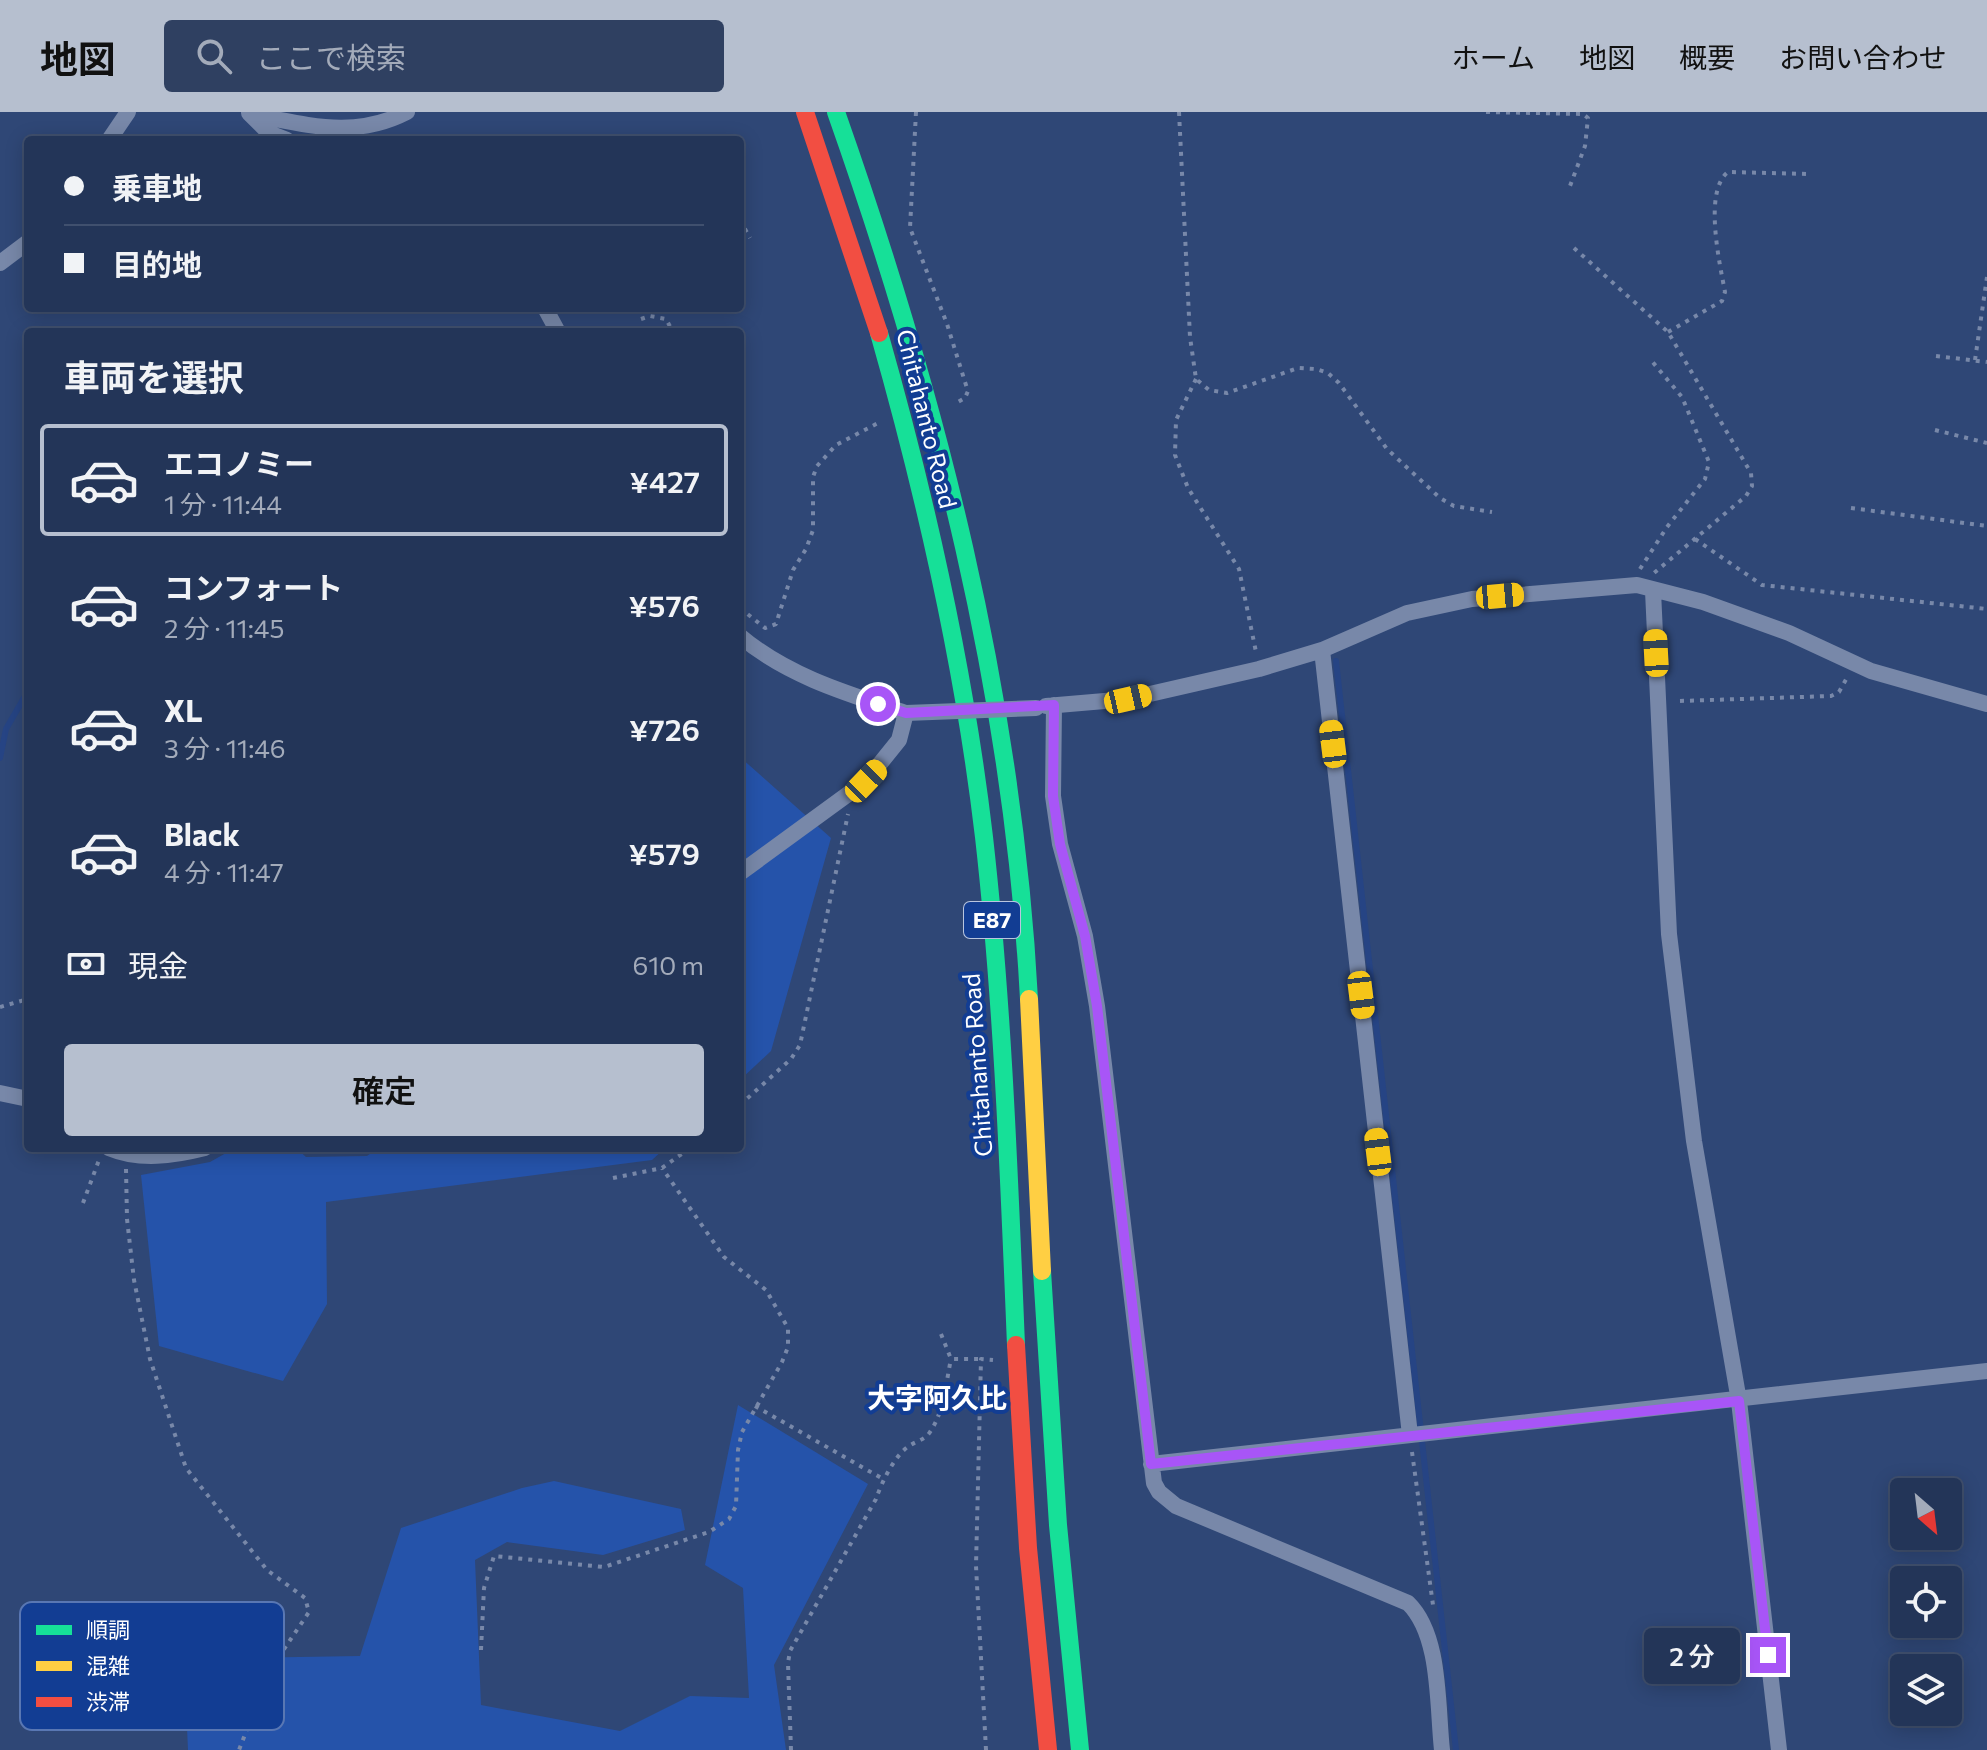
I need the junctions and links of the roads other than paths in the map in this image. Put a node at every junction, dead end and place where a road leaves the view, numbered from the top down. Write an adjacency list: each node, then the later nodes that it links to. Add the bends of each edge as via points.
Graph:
1 (128, 112): 6 (street)
2 (407, 112): 5 (street, via 335,130)
3 (805, 112): 25 (highway, Chitahanto Road / E87, via 849,230 912,451 975,763 994,939)
4 (836, 112): 28 (highway, Chitahanto Road / E87, via 933,408 1000,731 1025,940 1056,1517)
5 (251, 113): 7 (street, via 259,126)
6 (112, 136)
7 (279, 136)
8 (24, 245): 9 (street)
9 (0, 263)
10 (1643, 588): 12 (street, via 1472,599 1407,613); 13 (street, via 1703,602 1854,663); 22 (street, via 1669,934 1694,1141)
11 (744, 639): 15 (street, via 784,667)
12 (1322, 650): 14 (street, via 1128,699); 23 (street)
13 (1987, 704)
14 (1054, 705): 15 (street, bridge); 24 (street, via 1053,796 1097,1006)
15 (906, 713): 16 (street, via 899,740 866,781)
16 (744, 870)
17 (0, 1093): 18 (street)
18 (24, 1098)
19 (105, 1152): 20 (street)
20 (186, 1152)
21 (1987, 1371): 22 (street)
22 (1739, 1401): 23 (street); 30 (street)
23 (1410, 1435): 24 (street)
24 (1151, 1464): 29 (street, via 1154,1483 1169,1502 1408,1603 1431,1643)
25 (1028, 1539): 26 (highway, via 1018,1569); 27 (highway, Chitahanto Road / E87)
26 (1030, 1750)
27 (1048, 1750)
28 (1080, 1750)
29 (1442, 1750)
30 (1779, 1750)

